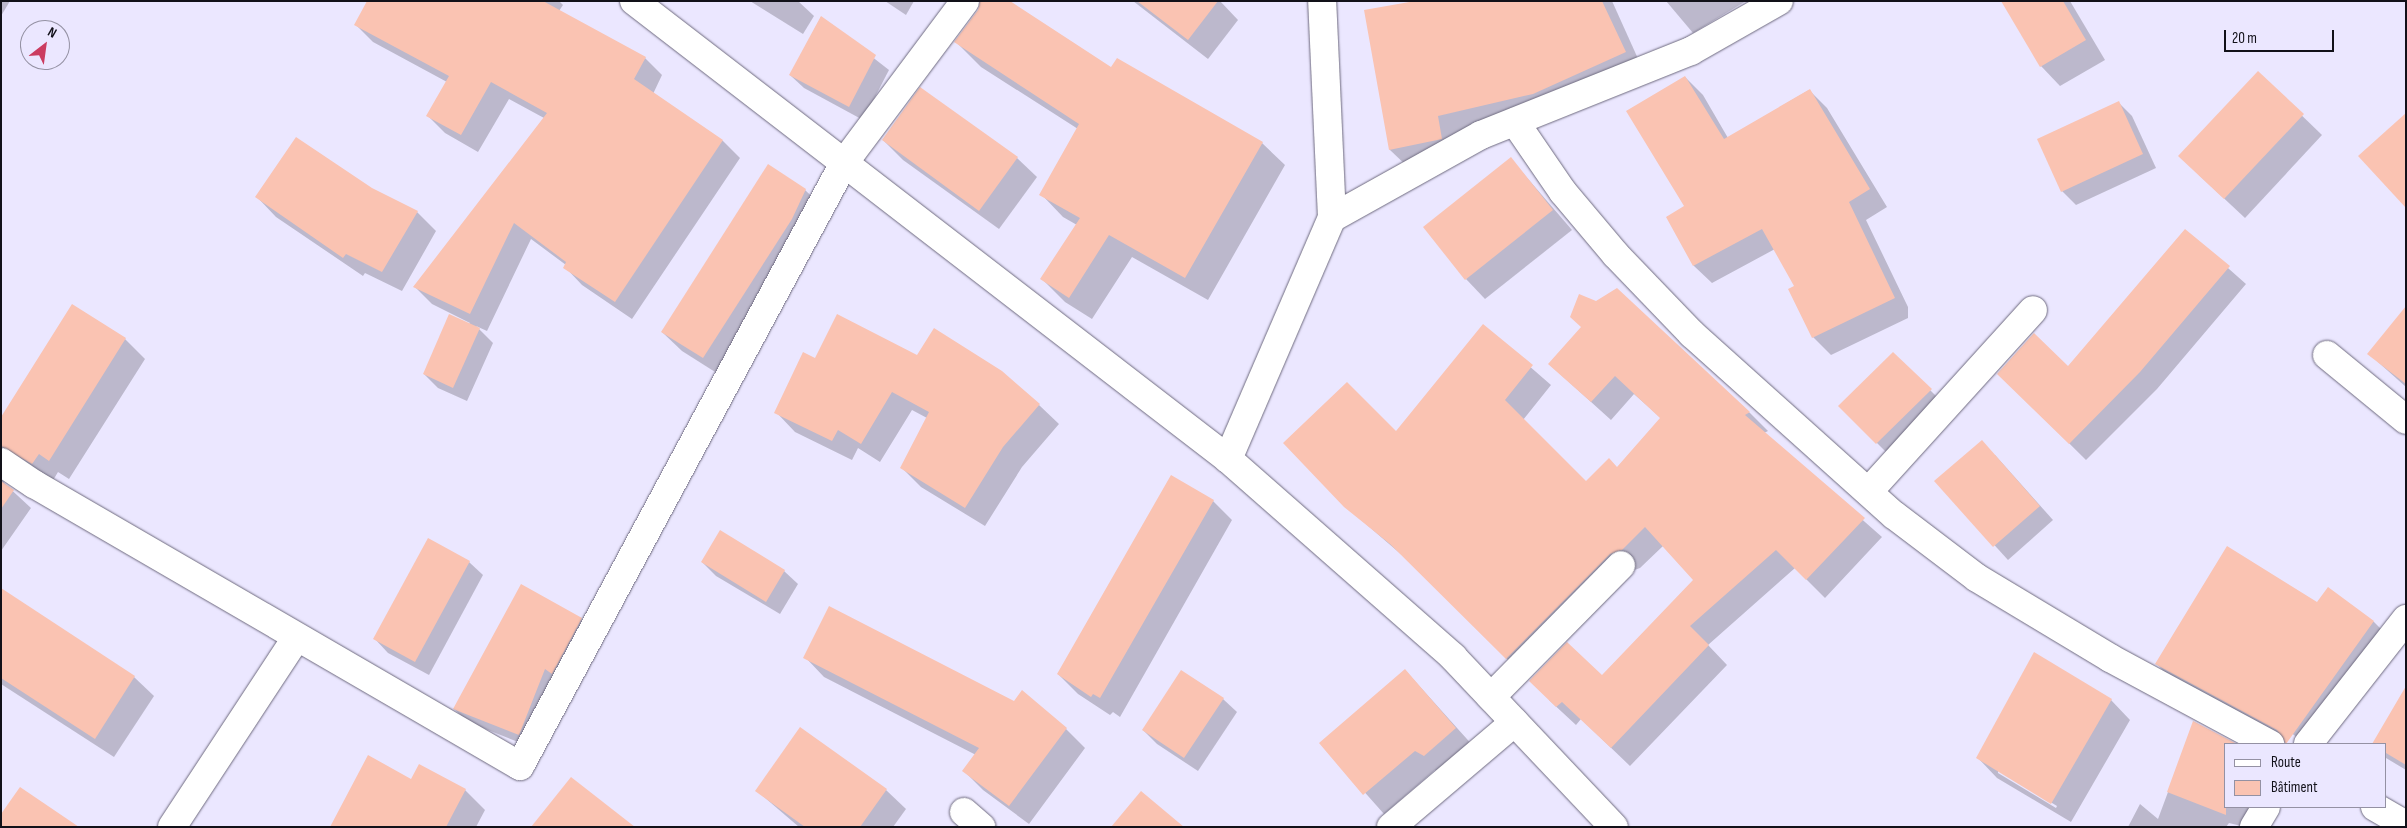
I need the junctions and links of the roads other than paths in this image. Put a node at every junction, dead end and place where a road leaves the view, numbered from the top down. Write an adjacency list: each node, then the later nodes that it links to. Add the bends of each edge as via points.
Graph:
1 (634, 1): 6 (street)
2 (965, 1): 6 (street)
3 (1322, 1): 7 (street)
4 (1778, 1): 5 (street, via 1691,51)
5 (1515, 122): 7 (street, via 1481,135); 13 (street, via 1563,192 1616,255 1678,320)
6 (844, 163): 11 (street); 16 (street, via 520,766)
7 (1332, 218): 11 (street)
8 (2033, 310): 13 (street)
9 (2327, 355): 10 (street)
10 (2406, 420)
11 (1228, 459): 17 (street, via 1453,657)
12 (1, 462): 16 (street)
13 (1869, 491): 19 (street, via 1894,515 1977,578 2110,658)
14 (1621, 565): 17 (street)
15 (2406, 619): 20 (street)
16 (297, 637): 24 (street)
17 (1491, 697): 18 (street)
18 (1515, 722): 25 (street); 26 (street)
19 (2268, 743)
20 (2309, 743)
21 (2265, 808): 27 (street)
22 (2377, 808): 23 (street)
23 (2406, 825)
24 (172, 827)
25 (1391, 827)
26 (1614, 827)
27 (2254, 827)

